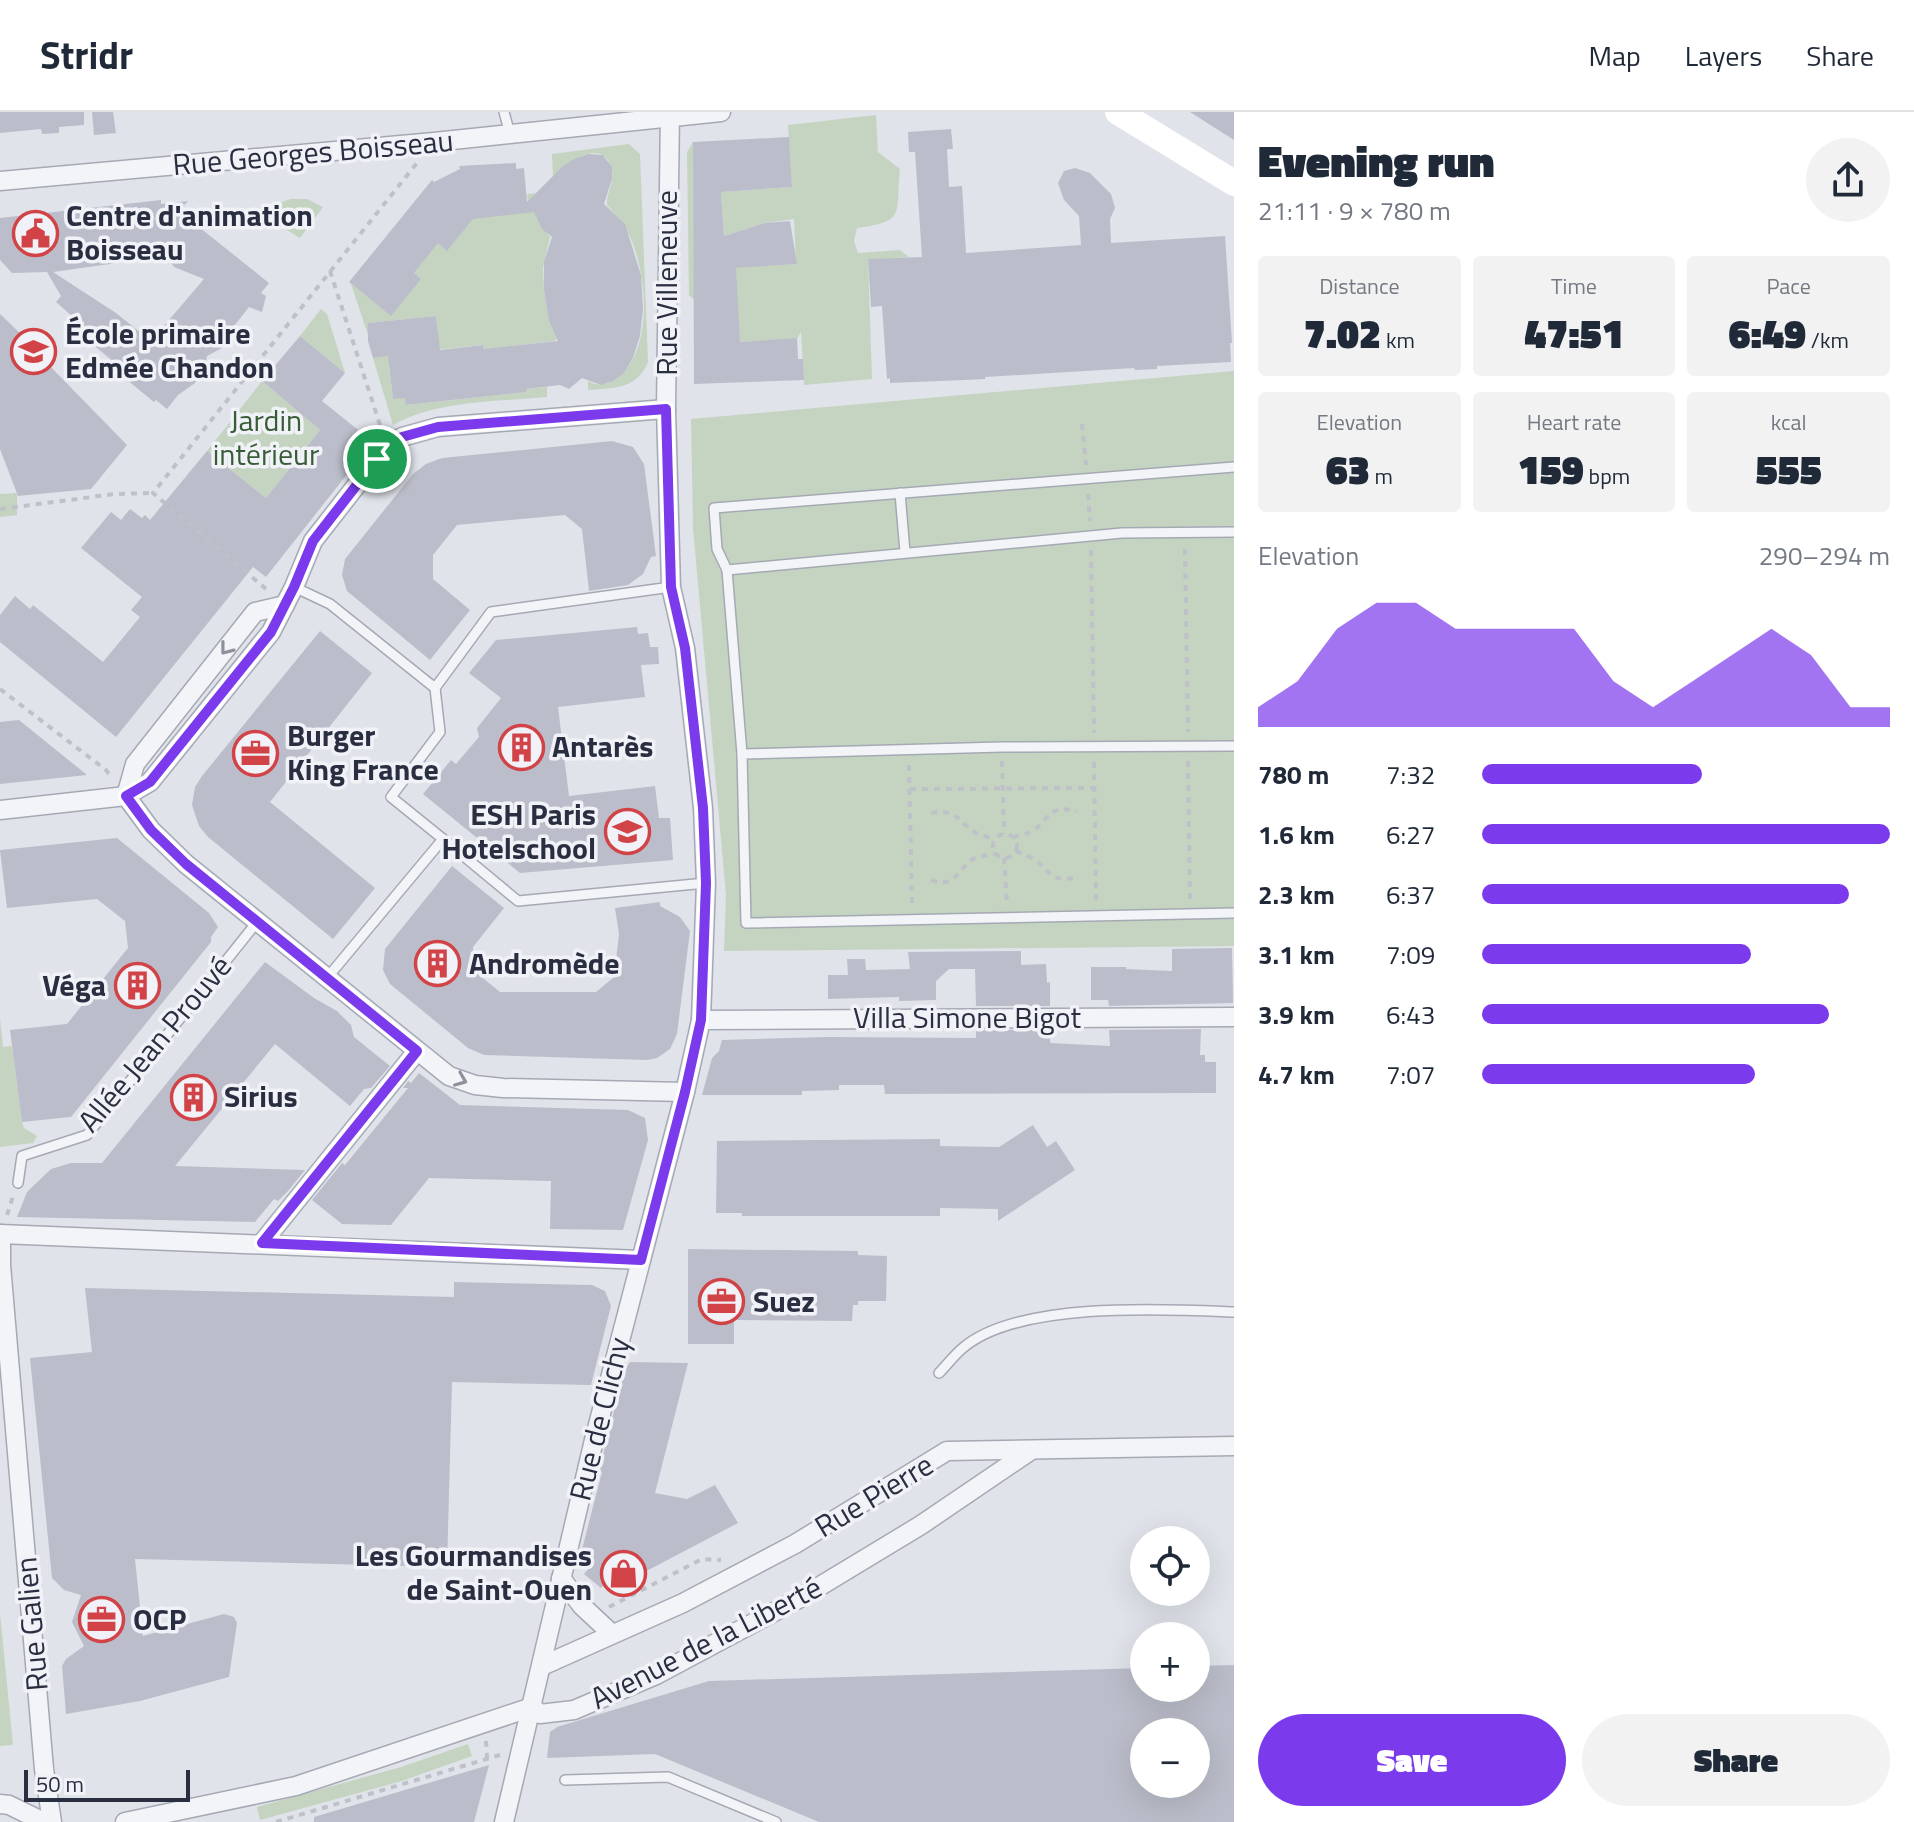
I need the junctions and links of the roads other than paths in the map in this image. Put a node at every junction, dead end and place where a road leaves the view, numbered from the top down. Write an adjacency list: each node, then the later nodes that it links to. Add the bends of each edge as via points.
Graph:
1 (504, 112): 5 (lane)
2 (721, 112): 4 (street, Rue Georges Boisseau)
3 (1118, 112): 7 (main road)
4 (669, 115): 5 (street, Rue Georges Boisseau); 8 (street, Rue Villeneuve)
5 (510, 134): 6 (street, Rue Georges Boisseau)
6 (0, 181)
7 (1234, 183)
8 (666, 409): 14 (street, via 438,427 402,437 377,459 313,541); 15 (street, Rue Villeneuve)
9 (1234, 467): 10 (lane)
10 (900, 493): 12 (lane); 13 (lane, via 714,508 717,549)
11 (1234, 532): 12 (lane, via 1091,536)
12 (905, 552): 13 (lane)
13 (727, 570): 18 (lane)
14 (294, 587): 16 (lane, via 330,604); 19 (street, via 285,605 255,612 135,764)
15 (671, 587): 16 (lane, via 491,612); 22 (street, Rue Villeneuve, via 685,648)
16 (435, 688): 21 (lane, via 440,732 391,797)
17 (1234, 746): 18 (lane)
18 (742, 754): 23 (lane, via 746,923)
19 (126, 796): 20 (street); 24 (street, via 186,864)
20 (0, 810)
21 (443, 839): 22 (lane, via 518,901); 25 (lane)
22 (706, 883): 27 (street, Rue Villeneuve)
23 (1234, 913)
24 (257, 922): 25 (street); 30 (lane, Allée Jean Prouvé, via 87,1135 22,1156)
25 (327, 978): 28 (street)
26 (1234, 1017): 27 (street, Villa Simone Bigot)
27 (701, 1020): 29 (street, Rue Villeneuve)
28 (417, 1051): 29 (street, one-way to 29, via 449,1076 475,1085); 32 (street)
29 (685, 1092): 33 (street, Rue Villeneuve)
30 (18, 1183)
31 (1, 1234): 32 (street); 45 (street, Rue Galien)
32 (262, 1243): 33 (street)
33 (641, 1260): 38 (street, Rue de Clichy)
34 (1234, 1312): 35 (lane, via 1155,1309 1037,1316 966,1345)
35 (939, 1373)
36 (1234, 1446): 37 (street, Rue Pierre)
37 (1030, 1451): 39 (street, Rue Pierre, via 947,1451 795,1544); 41 (street, Avenue de la Liberté, via 802,1597 656,1675 574,1710 540,1714)
38 (561, 1578): 39 (street); 40 (street, Rue de Clichy)
39 (612, 1634): 40 (street, Rue Pierre)
40 (542, 1666): 41 (street, Rue de Clichy)
41 (532, 1707): 46 (street, Avenue de la Liberté, via 296,1786); 47 (street, Rue de Clichy)
42 (565, 1780): 48 (lane, via 668,1777)
43 (0, 1804): 44 (street)
44 (44, 1822)
45 (52, 1822)
46 (125, 1822)
47 (504, 1822)
48 (776, 1822)

